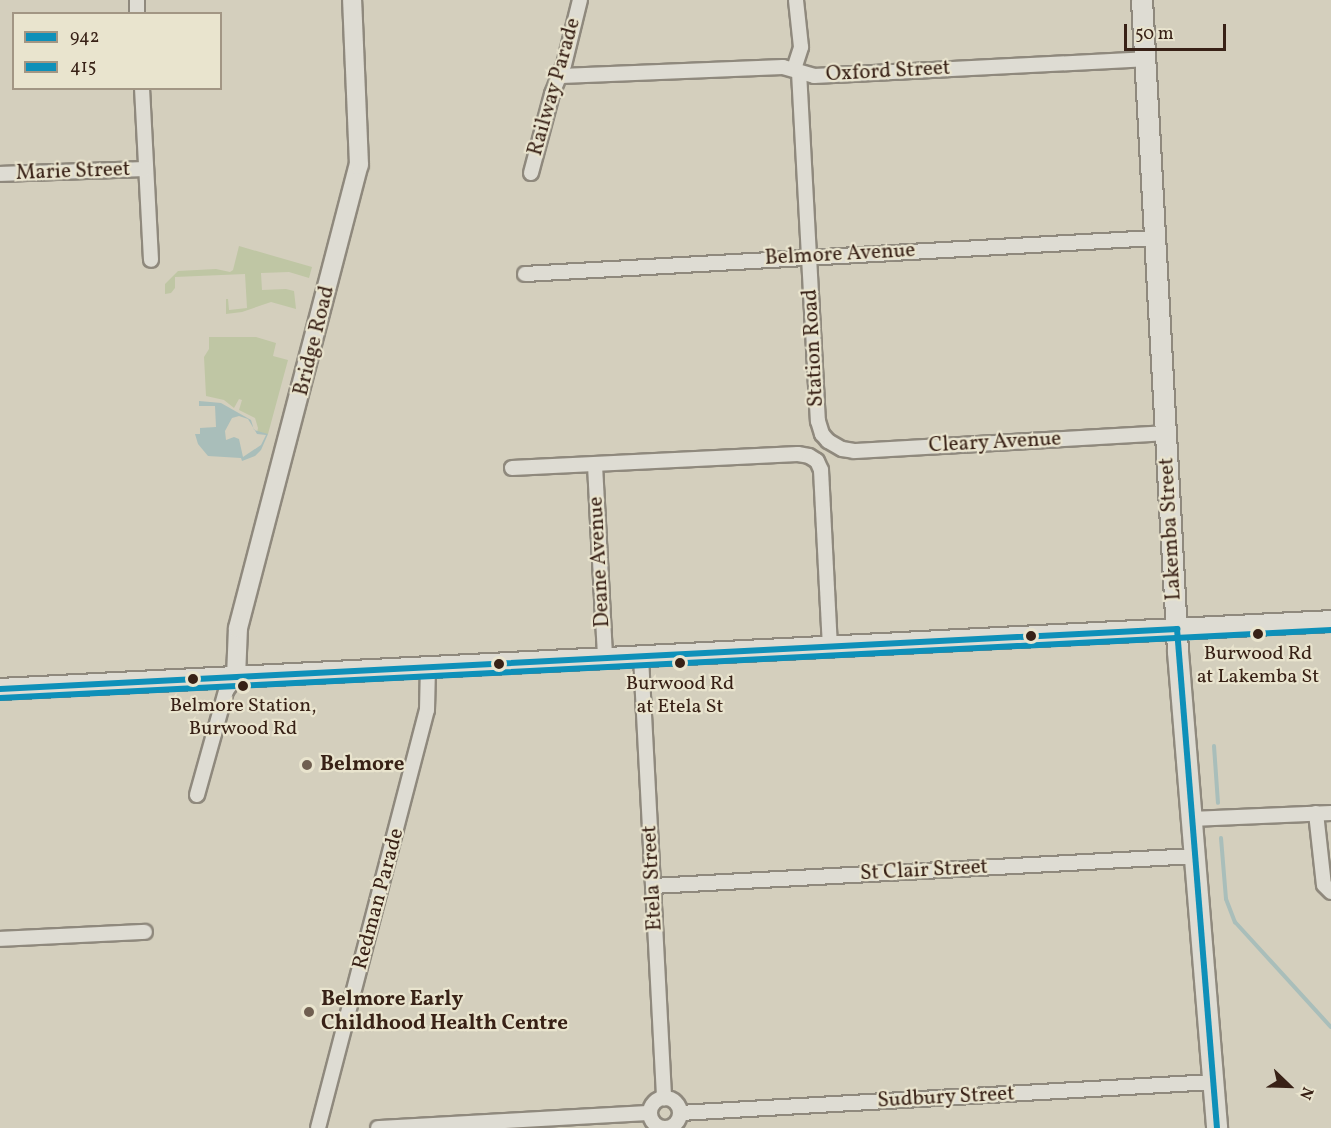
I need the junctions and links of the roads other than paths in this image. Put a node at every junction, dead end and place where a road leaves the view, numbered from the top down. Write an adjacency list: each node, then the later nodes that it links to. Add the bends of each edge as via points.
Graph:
1 (352, 0): 26 (street, Bridge Road, via 359,165 238,628)
2 (580, 0): 7 (street, Railway Parade)
3 (796, 0): 6 (street, Station Road, via 801,47)
4 (1142, 0): 5 (main road, Lakemba Street)
5 (1145, 59): 6 (street, Oxford Street, via 814,76); 12 (main road, Lakemba Street)
6 (796, 71): 7 (street, Oxford Street, via 783,67); 13 (street, Station Road)
7 (561, 76): 10 (street, Railway Parade, via 552,94)
8 (142, 90): 9 (street)
9 (146, 169): 11 (street, Marie Street); 14 (street)
10 (531, 173)
11 (0, 174)
12 (1155, 238): 13 (street, Belmore Avenue); 16 (main road, Lakemba Street)
13 (809, 257): 15 (street, Belmore Avenue); 17 (street, Station Road, via 818,421)
14 (152, 260)
15 (525, 273)
16 (1165, 433): 17 (street, Cleary Avenue, via 854,451); 21 (main road, Lakemba Street)
17 (828, 441)
18 (595, 465): 19 (street); 22 (street, via 798,454 814,458 821,470); 24 (street, Deane Avenue)
19 (512, 468)
20 (1331, 621): 21 (main road)
21 (1177, 629): 22 (main road); 31 (main road, Lakemba Street)
22 (830, 647): 23 (main road)
23 (641, 657): 24 (main road); 33 (street, Etela Street)
24 (605, 659): 25 (main road)
25 (428, 668): 26 (main road); 42 (street, Redman Parade, via 427,711)
26 (236, 677): 27 (main road); 28 (street, via 226,691)
27 (0, 689)
28 (197, 795)
29 (1316, 813): 30 (street); 31 (street); 34 (street, via 1324,885)
30 (1331, 813)
31 (1191, 819): 32 (main road, Lakemba Street)
32 (1195, 856): 33 (street, St Clair Street); 37 (main road, Lakemba Street)
33 (653, 886): 38 (street, Etela Street)
34 (1331, 892)
35 (145, 932): 36 (street)
36 (0, 939)
37 (1213, 1082): 40 (street, Sudbury Street); 45 (main road, Lakemba Street)
38 (664, 1098): 39 (street, via 656,1101); 40 (street, via 677,1104)
39 (650, 1113): 41 (street); 44 (street, via 656,1125)
40 (680, 1113): 44 (street, via 673,1125)
41 (449, 1126): 43 (street)
42 (318, 1128)
43 (378, 1128)
44 (664, 1128)
45 (1217, 1128)

